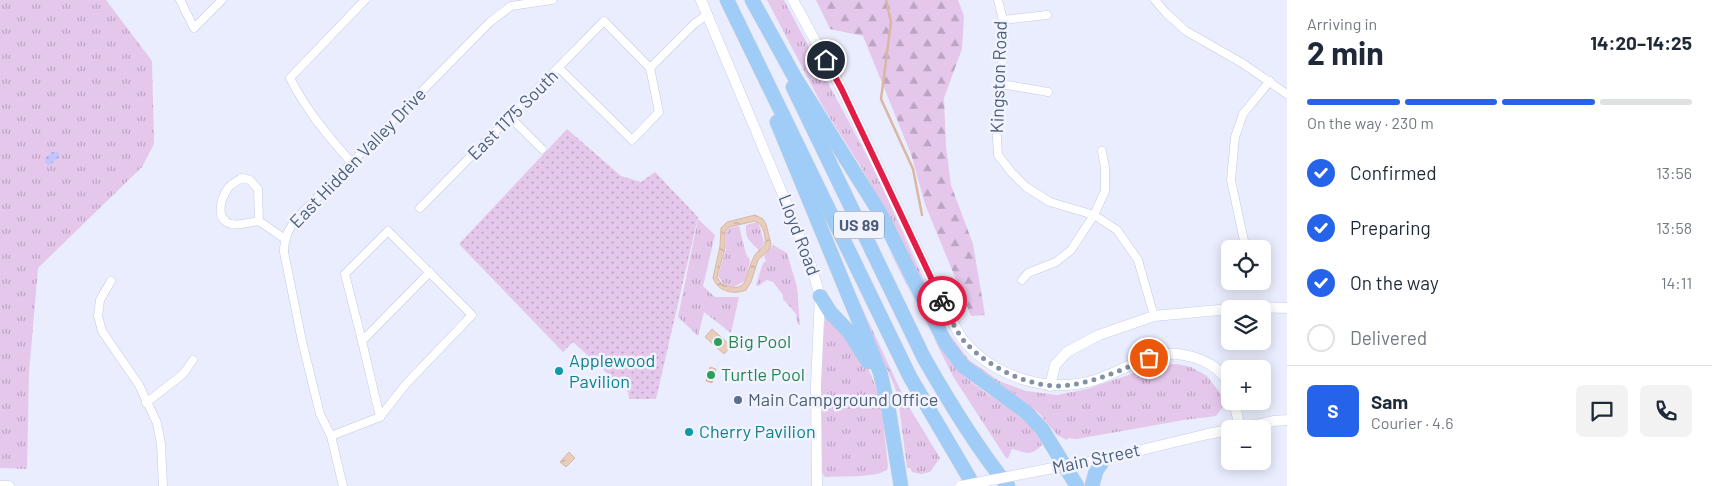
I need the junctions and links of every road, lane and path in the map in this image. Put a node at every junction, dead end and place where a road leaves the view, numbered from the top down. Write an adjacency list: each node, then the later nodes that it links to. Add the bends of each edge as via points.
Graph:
1 (180, 0): 2 (street, via 194,28)
2 (222, 0)
3 (364, 0): 24 (street, via 290,78 323,131)
4 (552, 0): 10 (street)
5 (701, 0): 12 (street, Lloyd Road)
6 (752, 0): 50 (highway, US 89, via 924,358); 52 (highway, via 794,76 880,213 946,344 970,371 1026,412)
7 (793, 0): 42 (street, via 842,90 948,314 964,340 986,361 1010,375)
8 (998, 0): 14 (street, Kingston Road)
9 (1155, 0): 17 (street, via 1186,30)
10 (510, 3): 24 (street, East Hidden Valley Drive)
11 (730, 6): 41 (highway); 49 (highway, US 89, via 910,377)
12 (708, 14): 16 (street); 33 (street, Lloyd Road, via 788,206)
13 (1047, 15): 14 (street)
14 (1003, 20): 18 (street, Kingston Road)
15 (559, 68): 16 (street, East 1175 South, via 604,22); 16 (street, via 632,140 659,112); 21 (street, East 1175 South)
16 (650, 68)
17 (1270, 81): 20 (street); 29 (street, via 1243,114 1235,137 1231,180)
18 (1002, 84): 19 (street); 26 (street, Kingston Road, via 996,122 998,155 1026,187 1050,202)
19 (1048, 92)
20 (1287, 94)
21 (511, 118): 22 (street); 25 (street, East 1175 South)
22 (542, 149)
23 (1102, 151): 26 (street, via 1106,191)
24 (351, 162): 28 (street, East Hidden Valley Drive, via 296,219)
25 (420, 208)
26 (1094, 214): 31 (street, via 1071,250 1056,262 1028,272); 37 (street, Kingston Road, via 1117,230 1138,260)
27 (259, 221): 27 (street, via 255,183 242,178 234,182 220,208 221,215 233,224); 28 (street)
28 (285, 239): 48 (street, East Hidden Valley Drive, via 284,252 302,341 320,414)
29 (1244, 240)
30 (430, 272): 38 (street); 38 (street, via 388,231 345,274); 44 (street, via 472,314 406,384)
31 (1022, 280)
32 (111, 281): 43 (street, via 100,300 98,316 102,330 139,385)
33 (820, 296): 41 (highway); 57 (street, Lloyd Road, via 816,385)
34 (1271, 308): 35 (street)
35 (1287, 308)
36 (1221, 310): 37 (street)
37 (1154, 316): 42 (street, via 1099,335 1067,352 1055,365)
38 (362, 342): 44 (street)
39 (193, 360): 43 (street, via 183,374)
40 (1221, 373): 42 (street, via 1208,363 1187,356 1164,354 1095,380)
41 (882, 381): 58 (highway)
42 (1050, 386)
43 (146, 403): 55 (street, via 157,423)
44 (380, 417): 48 (street)
45 (1287, 420): 46 (street)
46 (1271, 422)
47 (1221, 432): 51 (street, Main Street)
48 (331, 436): 56 (street, East Hidden Valley Drive)
49 (949, 442): 60 (highway); 61 (highway, US 89)
50 (978, 444): 62 (highway, US 89); 63 (highway)
51 (1104, 459): 52 (street, Main Street); 65 (highway)
52 (1066, 466): 59 (street, Main Street, bridge); 64 (highway)
53 (0, 486): 54 (street)
54 (9, 486)
55 (162, 486)
56 (343, 486)
57 (817, 486)
58 (900, 486)
59 (961, 486)
60 (974, 486)
61 (982, 486)
62 (1008, 486)
63 (1016, 486)
64 (1077, 486)
65 (1092, 486)

